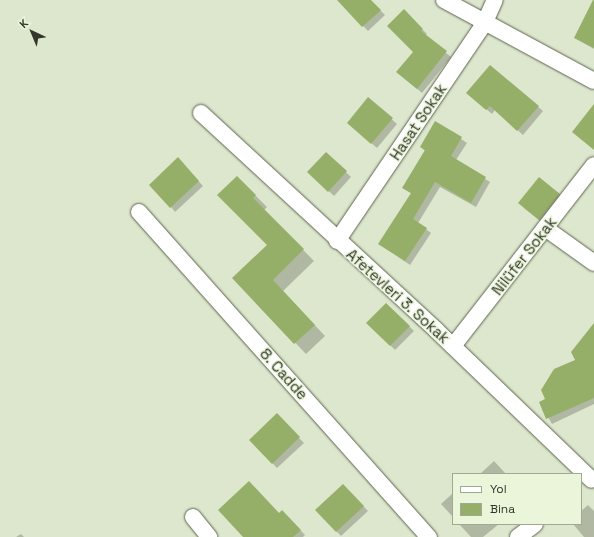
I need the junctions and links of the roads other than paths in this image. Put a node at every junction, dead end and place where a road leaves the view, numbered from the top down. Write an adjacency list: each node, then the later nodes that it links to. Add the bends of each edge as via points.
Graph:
1 (444, 0): 3 (street)
2 (495, 0): 3 (street, Hasat Sokak)
3 (485, 22): 4 (street); 9 (street, Hasat Sokak)
4 (594, 80)
5 (201, 113): 9 (street, Afetevleri 3. Sokak)
6 (594, 165): 8 (street, Nilüfer Sokak)
7 (139, 212): 16 (street, 8. Cadde)
8 (545, 228): 10 (street); 11 (street, Nilüfer Sokak)
9 (337, 241): 11 (street, Afetevleri 3. Sokak)
10 (594, 263)
11 (453, 346): 12 (street, Afetevleri 3. Sokak)
12 (579, 473)
13 (192, 518): 15 (street)
14 (534, 525): 17 (street)
15 (209, 537)
16 (429, 537)
17 (518, 537)

